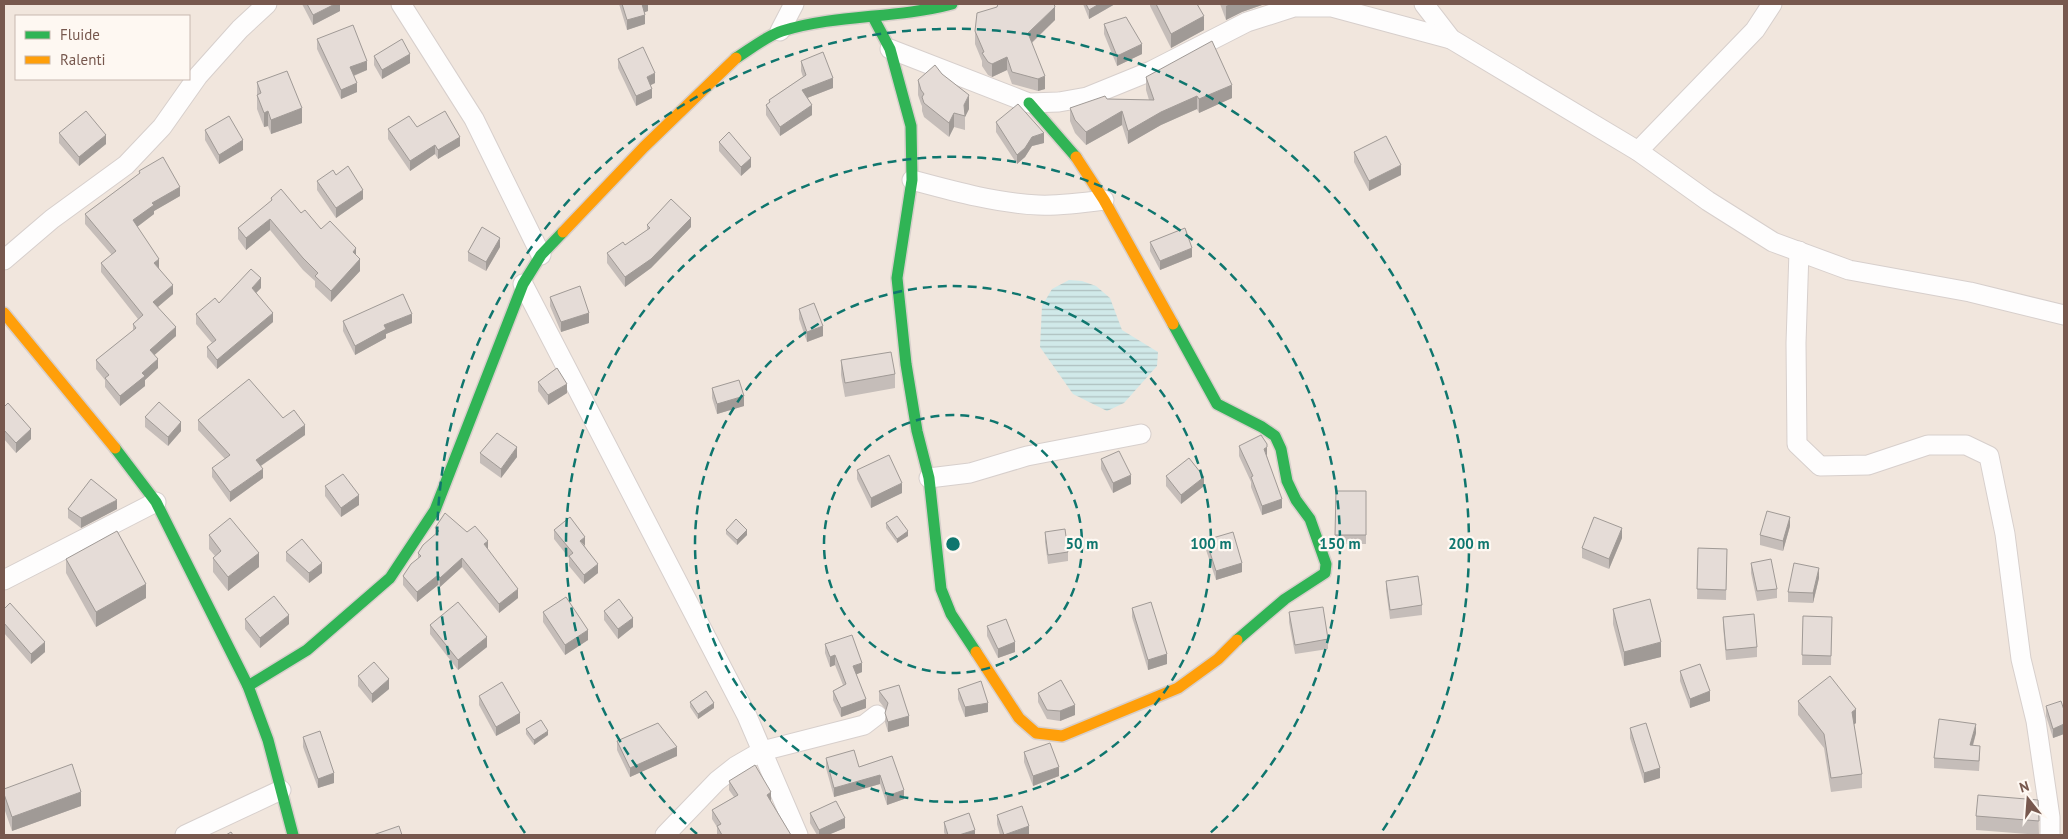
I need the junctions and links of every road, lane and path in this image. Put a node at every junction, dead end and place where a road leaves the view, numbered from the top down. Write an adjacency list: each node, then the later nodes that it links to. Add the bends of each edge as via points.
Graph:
1 (266, 4): 18 (street, via 198,76 162,127 126,165 52,219)
2 (401, 4): 17 (street, via 474,119)
3 (794, 4): 9 (street)
4 (952, 4): 8 (street)
5 (1424, 4): 10 (street)
6 (1772, 4): 13 (street, via 1755,30)
7 (837, 11): 8 (street); 9 (street)
8 (873, 17): 11 (street)
9 (780, 31): 17 (street, via 732,61)
10 (1451, 39): 12 (street, via 1332,7 1294,7 1247,22 1151,71 1087,97); 13 (street)
11 (890, 49): 12 (street); 14 (street, via 911,126)
12 (1029, 103): 15 (street, via 1072,152)
13 (1638, 151): 16 (street, via 1773,242)
14 (912, 180): 15 (street, via 952,191 1038,205); 23 (street, via 897,278 906,364)
15 (1104, 200): 23 (street, via 1217,404 1275,436 1287,481 1310,519 1326,564 1325,573 1285,599 1218,659 1178,688 1062,736 1036,733 1019,718 951,614 941,589)
16 (1798, 251): 21 (street, via 1849,270 1970,292); 34 (street, via 1797,444 1820,466 1868,465 1928,446 1966,445 1989,456 2005,534 2021,660 2036,721)
17 (541, 255): 19 (street)
18 (4, 260)
19 (522, 284): 26 (street, via 435,510 390,578 307,650); 28 (street, via 747,716)
20 (4, 313): 24 (street, via 99,427)
21 (2064, 315)
22 (1141, 434): 23 (street, via 1027,456 970,473)
23 (929, 478)
24 (156, 502): 25 (street); 26 (street)
25 (4, 580)
26 (248, 686): 29 (street, via 268,740)
27 (877, 714): 28 (street, via 864,725)
28 (762, 752): 32 (street, via 717,781); 33 (street)
29 (281, 790): 30 (street); 31 (street)
30 (185, 835)
31 (293, 835)
32 (665, 835)
33 (798, 835)
34 (2050, 835)

